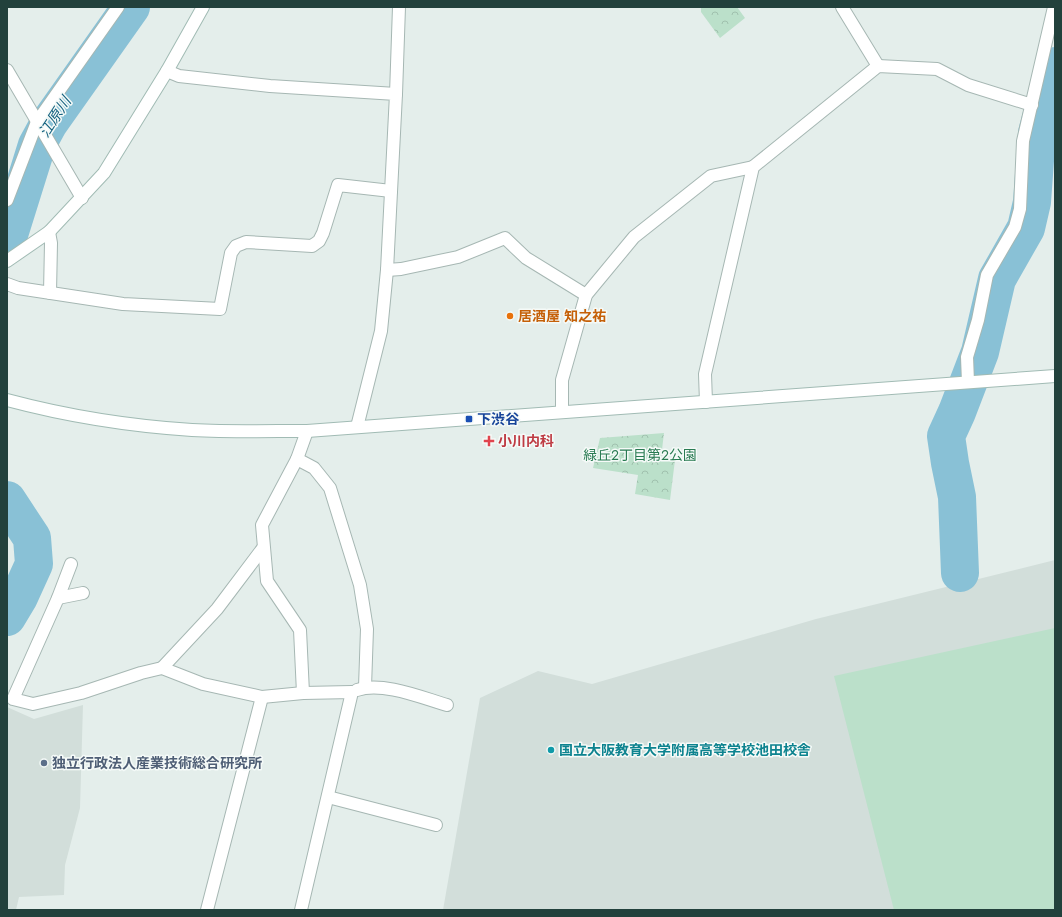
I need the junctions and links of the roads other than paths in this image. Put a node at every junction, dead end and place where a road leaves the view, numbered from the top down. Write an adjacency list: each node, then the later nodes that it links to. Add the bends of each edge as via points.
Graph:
1 (118, 7): 11 (street)
2 (203, 7): 8 (street)
3 (399, 7): 9 (street)
4 (842, 7): 6 (street)
5 (1054, 7): 10 (street)
6 (878, 66): 10 (street, via 937,69 968,85); 12 (street)
7 (7, 70): 11 (street)
8 (167, 71): 9 (street, via 179,76 270,86); 14 (street, via 104,173)
9 (396, 94): 13 (street)
10 (1032, 105): 23 (street, via 1023,140 1020,209 1015,227 987,275 967,357)
11 (42, 130): 14 (street); 15 (street)
12 (753, 167): 21 (street, via 711,176 634,237); 25 (street, via 705,374)
13 (391, 191): 18 (street); 20 (street, via 338,184 323,234 312,246 246,242 236,246 231,253 220,309 123,304)
14 (82, 198): 16 (street)
15 (7, 200)
16 (49, 232): 17 (street); 20 (street)
17 (7, 261)
18 (387, 270): 21 (street, via 458,257 505,238 526,258); 27 (street, via 381,331)
19 (7, 284): 20 (street)
20 (50, 293)
21 (586, 295): 26 (street, via 562,380)
22 (1055, 376): 23 (street)
23 (968, 382): 25 (street)
24 (7, 400): 28 (street, via 40,409 114,422 192,430)
25 (706, 402): 26 (street)
26 (562, 412): 27 (street)
27 (357, 427): 28 (street)
28 (307, 431): 29 (street)
29 (297, 459): 30 (street, via 262,525); 35 (street, via 314,468 330,488 357,578 367,629)
30 (263, 548): 34 (street, via 217,609); 37 (street, via 267,581 300,630)
31 (71, 564): 33 (street)
32 (83, 593): 33 (street)
33 (58, 598): 38 (street)
34 (162, 668): 38 (street, via 81,693 33,704); 39 (street, via 203,684)
35 (365, 687): 36 (street); 40 (street, via 401,690)
36 (352, 692): 37 (street); 41 (street)
37 (303, 693): 39 (street)
38 (10, 697)
39 (262, 697): 43 (street)
40 (447, 705)
41 (328, 797): 42 (street); 44 (street)
42 (436, 825)
43 (207, 910)
44 (301, 910)

